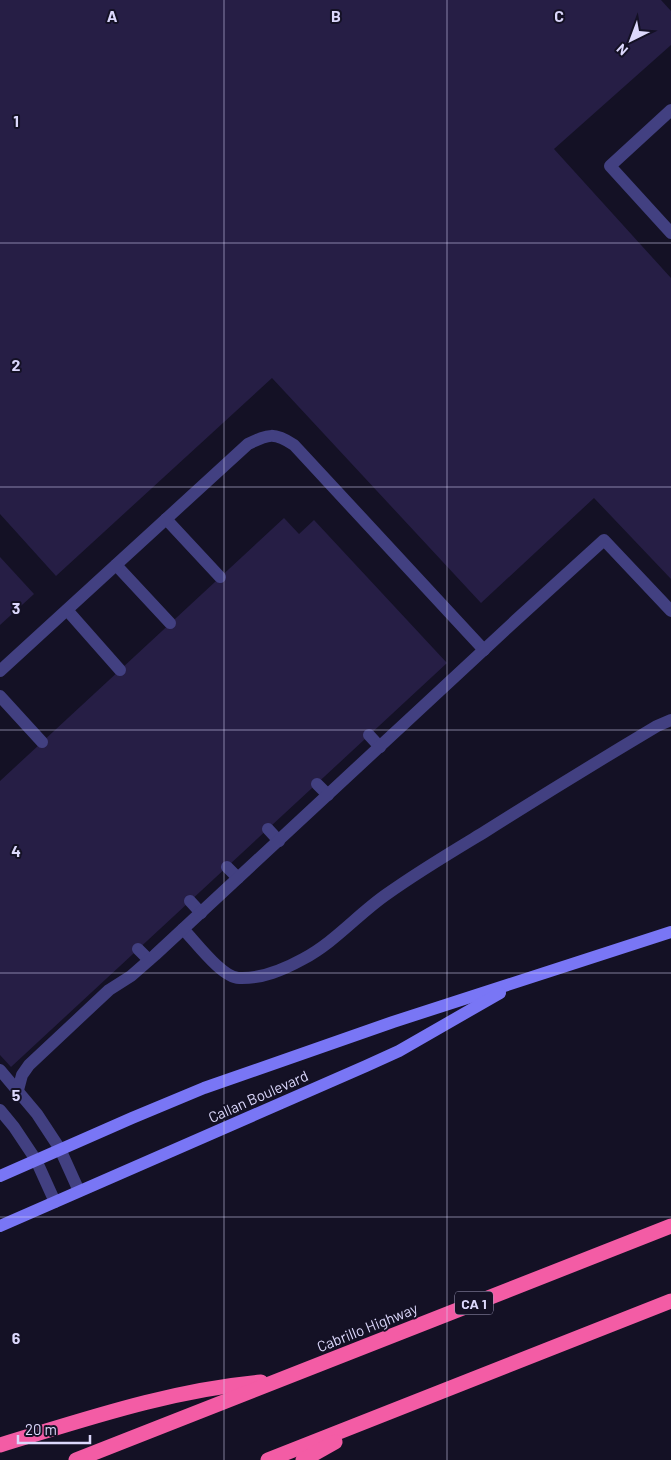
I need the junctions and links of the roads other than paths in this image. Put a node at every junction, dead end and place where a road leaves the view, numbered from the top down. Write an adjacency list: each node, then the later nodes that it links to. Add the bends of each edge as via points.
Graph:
1 (671, 110): 2 (lane, via 610,166)
2 (671, 233)
3 (166, 519): 4 (lane); 5 (lane); 9 (lane, via 248,444 264,436 281,436 294,445)
4 (116, 565): 6 (lane); 8 (lane)
5 (220, 577)
6 (67, 610): 10 (lane); 11 (lane)
7 (671, 611): 9 (lane, via 604,540)
8 (170, 623)
9 (484, 650): 16 (lane)
10 (120, 670)
11 (0, 672)
12 (0, 696): 15 (lane)
13 (671, 720): 25 (lane, via 570,777 427,868 385,895 329,942 275,972 255,978 236,978 221,969)
14 (369, 735): 16 (lane)
15 (42, 742)
16 (380, 747): 18 (lane)
17 (317, 784): 18 (lane)
18 (328, 795): 20 (lane)
19 (268, 829): 20 (lane)
20 (279, 840): 22 (lane)
21 (227, 867): 22 (lane)
22 (238, 878): 24 (lane)
23 (190, 901): 24 (lane)
24 (201, 913): 25 (lane)
25 (183, 929): 28 (lane)
26 (671, 932): 29 (street, Callan Boulevard)
27 (138, 949): 28 (lane)
28 (149, 960): 31 (lane, via 109,990 29,1065)
29 (522, 981): 33 (street, Callan Boulevard, via 204,1088); 36 (street, Callan Boulevard, via 399,1051)
30 (0, 1070): 31 (lane)
31 (18, 1090): 33 (lane)
32 (0, 1110): 34 (lane)
33 (60, 1149): 34 (street, Callan Boulevard); 36 (lane)
34 (36, 1160): 35 (street, Callan Boulevard); 37 (lane)
35 (0, 1176)
36 (79, 1192): 37 (street, Callan Boulevard)
37 (55, 1202): 38 (street, Callan Boulevard)
38 (0, 1226)
39 (671, 1226): 41 (highway, Cabrillo Highway / CA 1)
40 (671, 1301): 42 (highway)
41 (277, 1381): 43 (highway, via 238,1384 145,1402); 44 (highway, Cabrillo Highway / CA 1)
42 (391, 1412): 45 (highway); 46 (highway)
43 (0, 1445)
44 (76, 1460)
45 (268, 1460)
46 (303, 1460)

